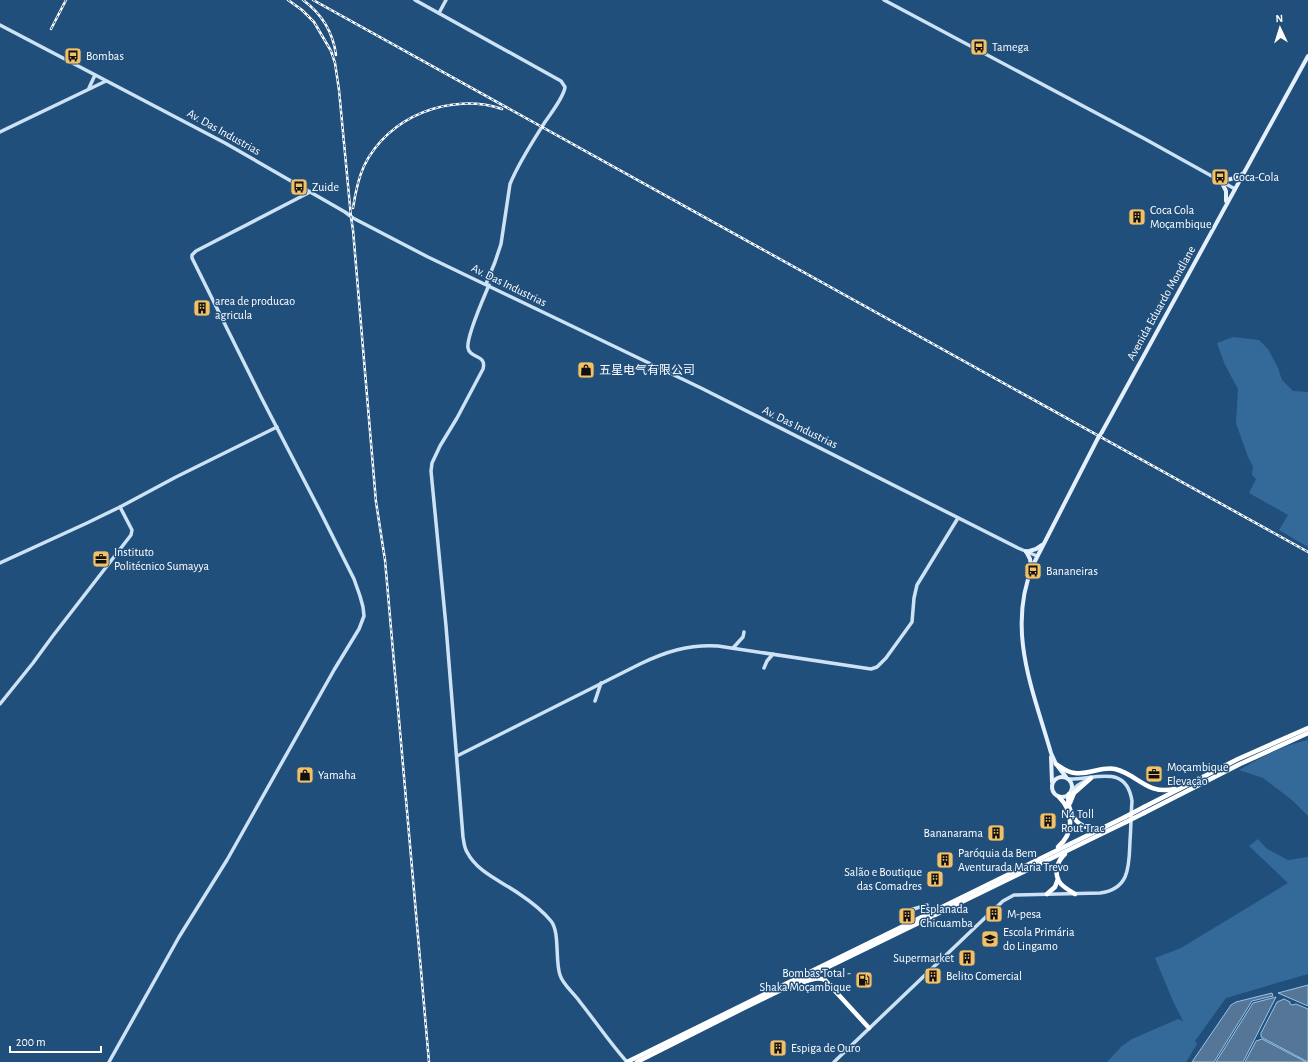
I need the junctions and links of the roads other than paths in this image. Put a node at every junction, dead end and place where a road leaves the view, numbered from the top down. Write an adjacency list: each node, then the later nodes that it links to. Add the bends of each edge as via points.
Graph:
1 (415, 0): 4 (street)
2 (446, 0): 4 (street)
3 (884, 0): 12 (street)
4 (439, 13): 16 (street, via 561,81 565,87 510,184 501,244)
5 (0, 25): 7 (street, Av. Das Industrias)
6 (1308, 56): 11 (main road, Avenida Eduardo Mondlane)
7 (96, 75): 8 (street, Av. Das Industrias); 9 (street)
8 (106, 81): 9 (street); 14 (street, Av. Das Industrias, via 226,144)
9 (88, 89): 10 (street)
10 (0, 132)
11 (1244, 172): 12 (main road, via 1235,178); 13 (main road, Avenida Eduardo Mondlane)
12 (1221, 181): 13 (street); 15 (main road, via 1226,191)
13 (1235, 189): 15 (main road, Avenida Eduardo Mondlane)
14 (310, 192): 16 (street, Av. Das Industrias, via 352,218); 17 (street, via 196,251 192,256)
15 (1226, 204): 20 (main road, Avenida Eduardo Mondlane, bridge, via 1098,438)
16 (488, 285): 19 (street, Av. Das Industrias, via 701,388); 35 (street, via 475,317 468,347 470,353 484,362 483,369 440,446 431,471)
17 (277, 427): 18 (street); 55 (street, via 354,579 363,607 363,622)
18 (120, 507): 23 (street); 31 (street, via 132,530 131,535)
19 (958, 518): 21 (street, Av. Das Industrias); 27 (street, via 917,585 912,622 877,667 871,669)
20 (1043, 545): 21 (main road); 22 (main road, Avenida Eduardo Mondlane)
21 (1026, 552): 22 (street, Av. Das Industrias); 24 (main road)
22 (1037, 556): 24 (main road, Avenida Eduardo Mondlane)
23 (0, 563)
24 (1031, 569): 34 (main road, Avenida Eduardo Mondlane, via 1023,602 1022,643 1029,680)
25 (744, 632): 26 (street, via 743,637)
26 (733, 648): 27 (street); 29 (street, via 698,646 665,652)
27 (773, 654): 28 (street)
28 (764, 668)
29 (601, 683): 30 (street); 35 (street)
30 (595, 701)
31 (0, 704)
32 (1308, 728): 40 (highway)
33 (1308, 733): 44 (highway, bridge, via 1246,761 1144,813)
34 (1051, 753): 36 (main road); 39 (main road)
35 (457, 756): 56 (street, via 466,851 480,868 518,894 552,923 563,981)
36 (1056, 764): 37 (main road); 40 (highway, via 1074,774 1115,769 1152,789 1170,790)
37 (1067, 778): 38 (street); 39 (main road, via 1056,778); 41 (main road, via 1071,783)
38 (1091, 778): 41 (street); 43 (highway, via 1074,793 1070,802); 50 (street, via 1104,776 1121,779 1130,791 1132,801 1129,865 1125,879 1116,888 1100,893)
39 (1052, 785): 42 (main road, via 1053,792)
40 (1183, 787): 44 (highway, bridge)
41 (1070, 792): 42 (main road, via 1065,796); 43 (highway, via 1068,800)
42 (1059, 796): 47 (highway, via 1069,814 1071,826 1066,838)
43 (1071, 811): 45 (highway, via 1081,825)
44 (1125, 819): 45 (highway); 46 (highway)
45 (1100, 829): 47 (highway)
46 (1073, 849): 48 (highway, via 1058,863); 53 (highway)
47 (1054, 851): 56 (highway)
48 (1058, 879): 49 (highway); 50 (highway, via 1064,887)
49 (1047, 894): 50 (street); 54 (street, via 1021,894 1010,896 1003,901)
50 (1075, 894)
51 (927, 905): 52 (street)
52 (910, 910)
53 (762, 1000): 54 (highway, via 820,978 828,983); 57 (highway)
54 (869, 1028): 58 (street)
55 (109, 1062)
56 (627, 1062)
57 (637, 1062)
58 (834, 1062)

